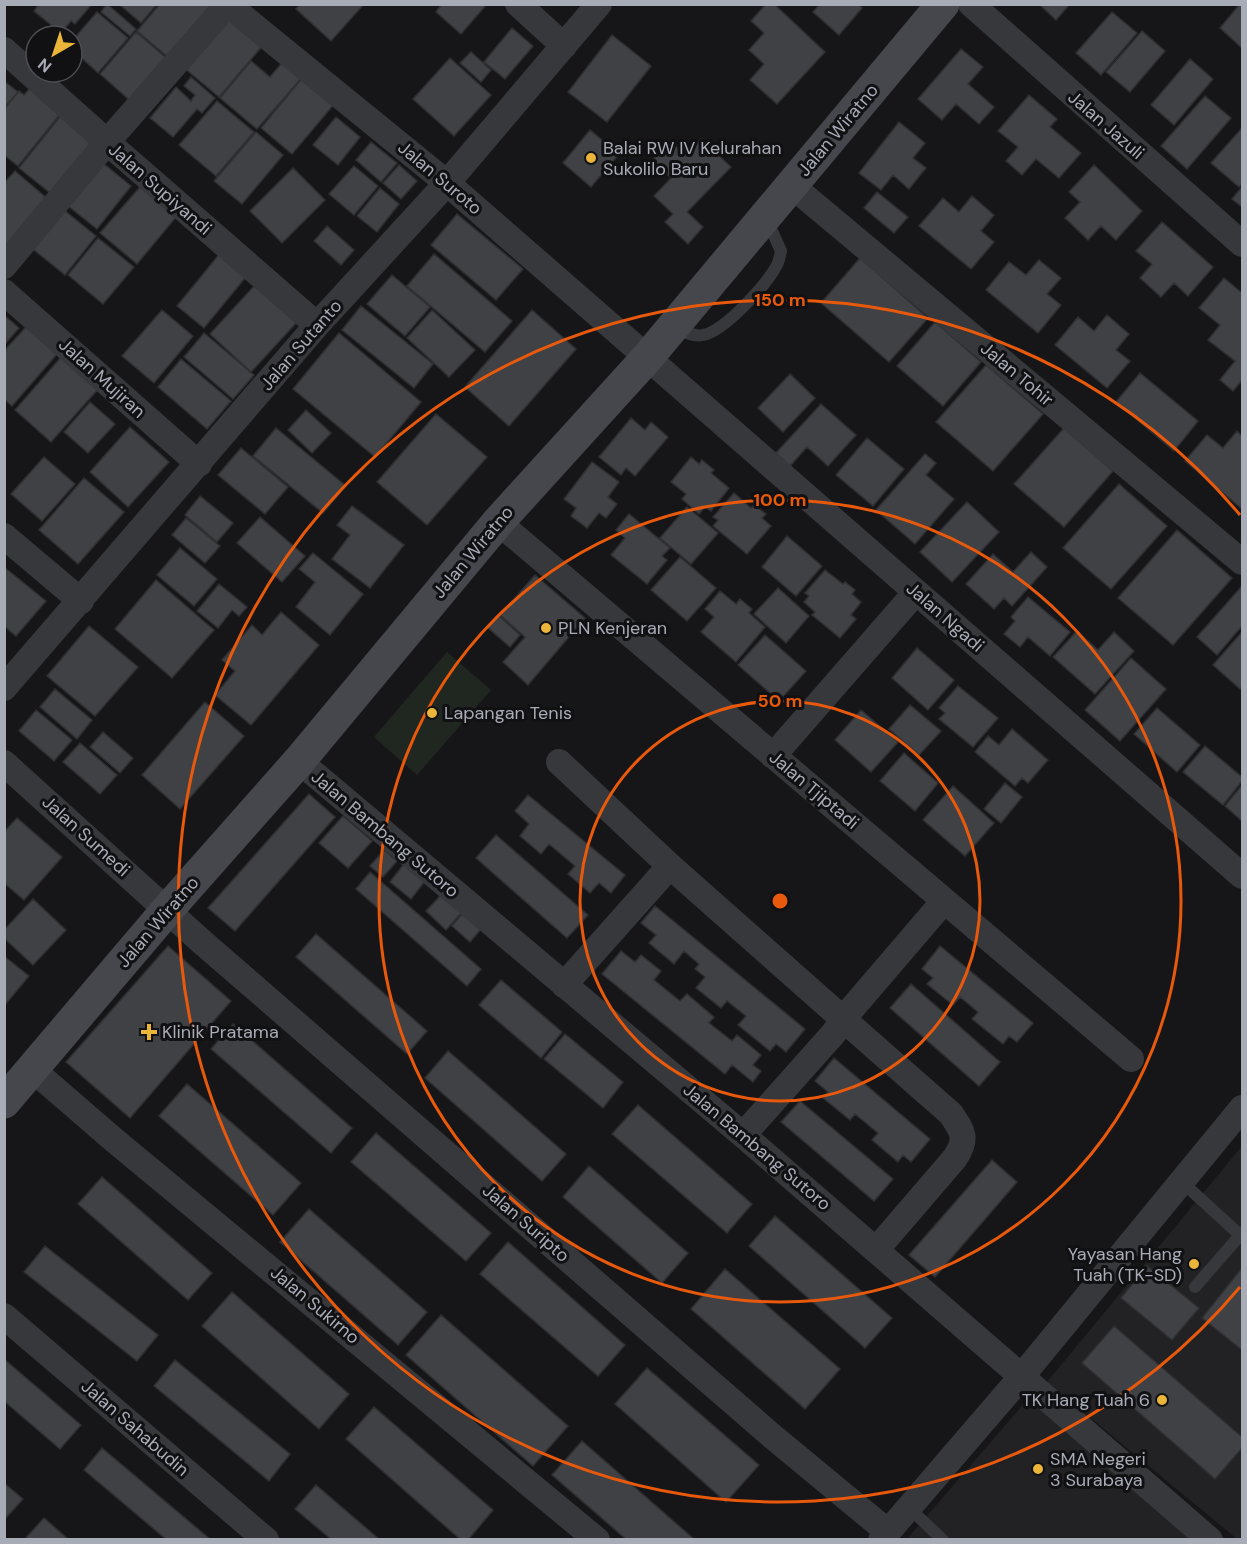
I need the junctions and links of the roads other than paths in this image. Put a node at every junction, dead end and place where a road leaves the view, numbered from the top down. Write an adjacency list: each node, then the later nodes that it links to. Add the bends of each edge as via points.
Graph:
1 (518, 4): 6 (street)
2 (599, 4): 6 (street, Jalan Sutanto)
3 (943, 4): 10 (main road, Jalan Wiratno)
4 (970, 4): 11 (street, Jalan Jazuli)
5 (227, 5): 8 (street); 9 (street, Jalan Suroto)
6 (564, 46): 9 (street, Jalan Sutanto)
7 (4, 50): 8 (street, Jalan Supiyandi)
8 (107, 142): 12 (street); 14 (street, Jalan Supiyandi)
9 (447, 183): 14 (street, Jalan Sutanto); 15 (street, Jalan Suroto)
10 (791, 185): 15 (main road, Jalan Wiratno); 19 (street, Jalan Tohir)
11 (1242, 244)
12 (4, 266)
13 (4, 291): 16 (street, Jalan Mujiran)
14 (317, 325): 16 (street, Jalan Sutanto)
15 (647, 358): 17 (main road, Jalan Wiratno); 20 (street, Jalan Ngadi)
16 (199, 465): 21 (street, Jalan Sutanto)
17 (498, 522): 23 (street, Jalan Tjiptadi); 24 (main road, Jalan Wiratno)
18 (4, 536): 21 (street)
19 (1242, 562)
20 (916, 592): 23 (street); 28 (street, Jalan Ngadi)
21 (81, 601): 22 (street, Jalan Sutanto)
22 (4, 688)
23 (773, 756): 29 (street, Jalan Tjiptadi)
24 (299, 761): 30 (main road, Jalan Wiratno); 31 (street, Jalan Bambang Sutoro)
25 (559, 762): 27 (street)
26 (4, 763): 30 (street, Jalan Sumedi)
27 (670, 866): 31 (street); 32 (street)
28 (1242, 876)
29 (944, 900): 32 (street); 33 (street, Jalan Tjiptadi)
30 (168, 909): 34 (main road, Jalan Wiratno); 45 (street, Jalan Suripto)
31 (564, 985): 37 (street, Jalan Bambang Sutoro)
32 (843, 1019): 37 (street); 40 (street, via 951,1114 963,1132 963,1146 956,1158)
33 (1131, 1059)
34 (33, 1070): 35 (main road, Jalan Wiratno); 47 (street, Jalan Sukirno)
35 (4, 1102)
36 (1242, 1108): 38 (street)
37 (743, 1135): 40 (street, Jalan Bambang Sutoro)
38 (1182, 1182): 39 (lane); 43 (street)
39 (1241, 1234): 41 (lane)
40 (876, 1250): 43 (street, Jalan Bambang Sutoro)
41 (1195, 1287)
42 (4, 1316): 46 (street, Jalan Sahabudin)
43 (1022, 1376): 44 (street); 49 (street, Jalan Bambang Sutoro)
44 (909, 1508): 45 (street); 48 (lane)
45 (884, 1535)
46 (266, 1539)
47 (597, 1539)
48 (943, 1539)
49 (1210, 1539)

